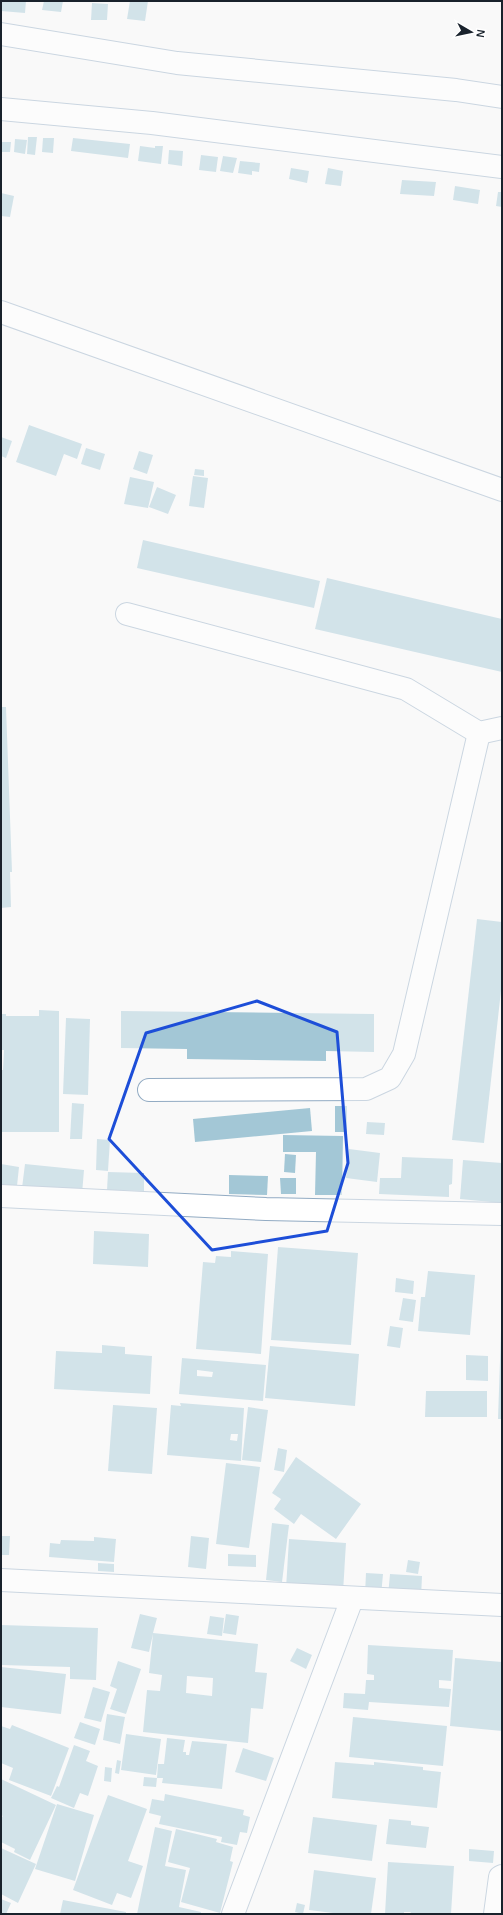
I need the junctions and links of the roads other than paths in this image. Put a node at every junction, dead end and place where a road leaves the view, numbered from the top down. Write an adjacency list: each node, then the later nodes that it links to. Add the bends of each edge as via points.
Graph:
1 (1, 34): 2 (street, via 177,63 456,90)
2 (502, 97)
3 (1, 110): 4 (street, via 152,123)
4 (502, 167)
5 (1, 312): 6 (street)
6 (502, 490)
7 (127, 614): 9 (street, via 406,689)
8 (502, 728): 9 (street)
9 (479, 734): 10 (street, via 404,1054 390,1078 366,1089)
10 (149, 1090)
11 (1, 1196): 12 (street, via 266,1209)
12 (502, 1214)
13 (1, 1580): 14 (street)
14 (352, 1599): 15 (street); 17 (street)
15 (502, 1605)
16 (502, 1876): 18 (street)
17 (233, 1914)
18 (495, 1914)

